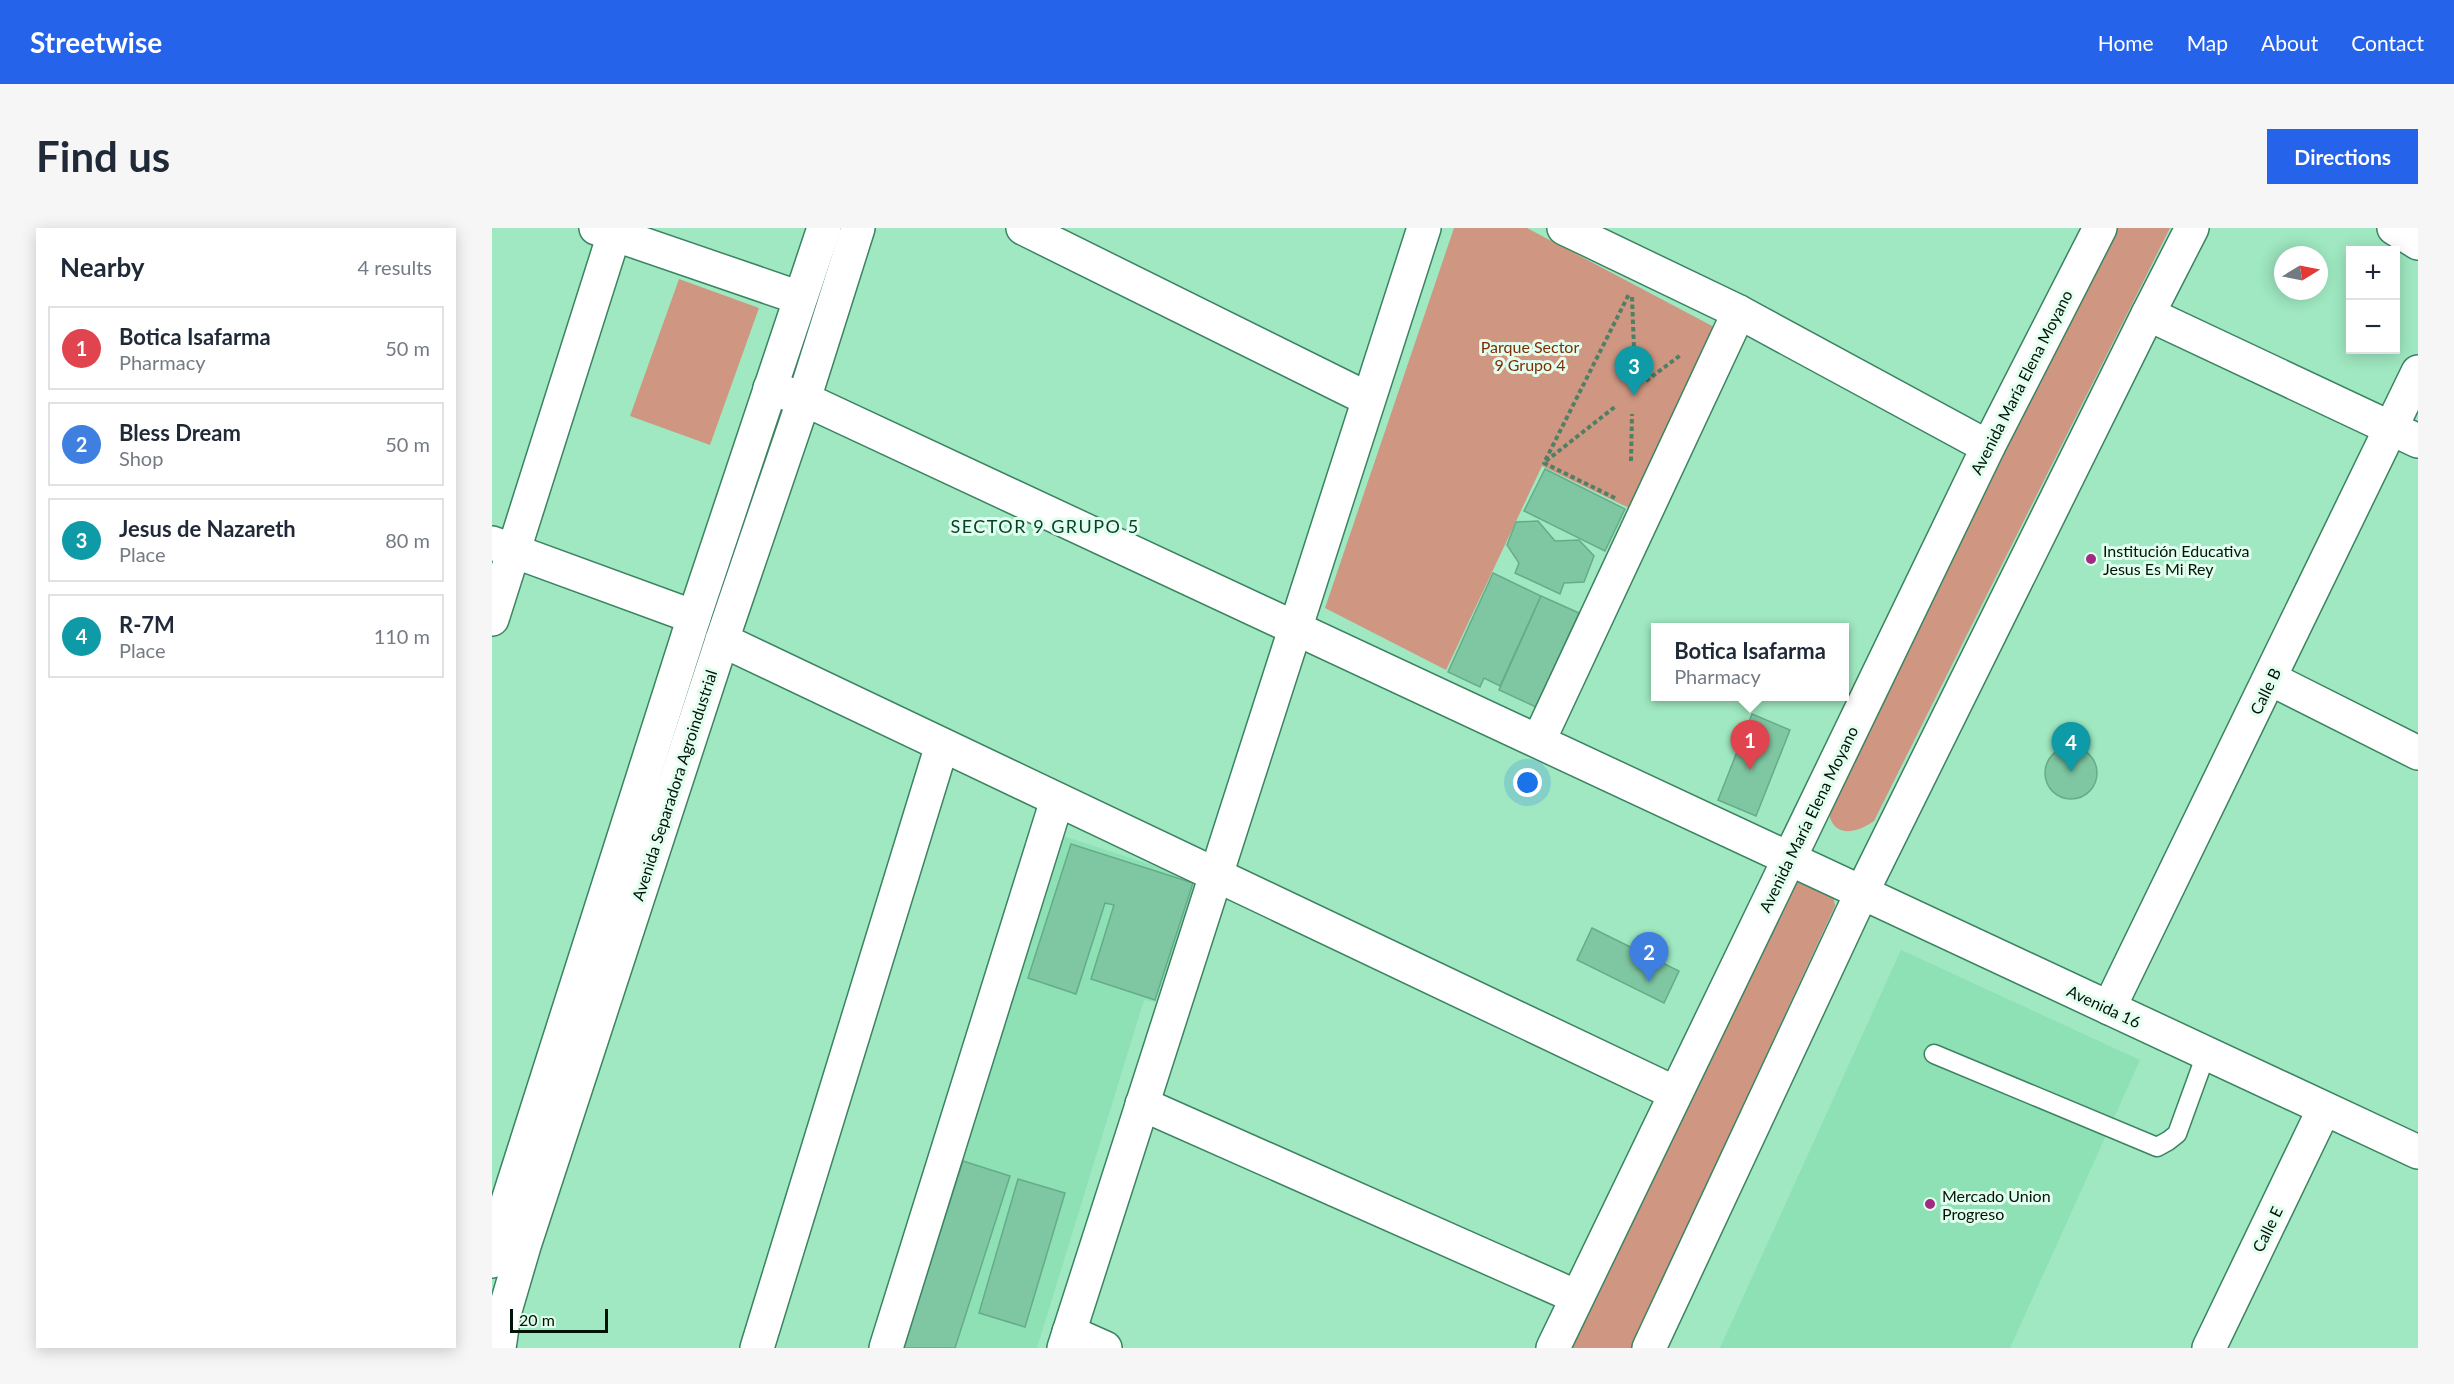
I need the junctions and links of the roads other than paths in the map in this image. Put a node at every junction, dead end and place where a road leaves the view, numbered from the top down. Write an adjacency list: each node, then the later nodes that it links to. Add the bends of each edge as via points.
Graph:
1 (824, 228): 11 (street, Avenida Separadora Agroindustrial)
2 (858, 228): 16 (street, Avenida Separadora Agroindustrial)
3 (1023, 228): 17 (street)
4 (1424, 228): 17 (street)
5 (1564, 228): 12 (street)
6 (2100, 228): 19 (street, Avenida María Elena Moyano)
7 (2192, 228): 13 (street)
8 (2394, 228): 10 (street)
9 (609, 230): 11 (street); 20 (street)
10 (2418, 243)
11 (800, 298): 15 (street, Avenida Separadora Agroindustrial)
12 (1739, 312): 19 (street); 26 (street)
13 (2148, 314): 18 (street); 32 (street)
14 (2418, 372): 18 (street, Calle B)
15 (770, 388): 16 (street, Avenida 16); 21 (street, Avenida Separadora Agroindustrial)
16 (804, 399): 23 (street, Avenida 16); 24 (street, Avenida Separadora Agroindustrial)
17 (1368, 399): 23 (street)
18 (2404, 434): 25 (street, Calle B)
19 (1988, 447): 30 (street, Avenida María Elena Moyano)
20 (503, 547): 21 (street); 22 (street)
21 (694, 617): 40 (street, Avenida Separadora Agroindustrial)
22 (492, 619)
23 (1296, 628): 26 (street, Avenida 16); 31 (street)
24 (722, 640): 27 (street); 43 (street, Avenida Separadora Agroindustrial, via 524,1246)
25 (2271, 679): 28 (street); 33 (street, Calle B)
26 (1539, 740): 30 (street, Avenida 16)
27 (942, 745): 29 (street); 44 (street)
28 (2418, 753)
29 (1057, 800): 31 (street); 45 (street)
30 (1790, 859): 32 (street, Avenida 16); 36 (street, Avenida María Elena Moyano)
31 (1215, 875): 36 (street); 37 (street)
32 (1862, 892): 33 (street, Avenida 16); 48 (street)
33 (2109, 1008): 35 (street, Avenida 16)
34 (1934, 1054): 35 (lane, via 2157,1147 2177,1134)
35 (2206, 1054): 38 (street, Avenida 16)
36 (1675, 1093): 41 (street, Avenida María Elena Moyano)
37 (1142, 1104): 41 (street); 42 (street)
38 (2325, 1109): 39 (street, Avenida 16); 49 (street, Calle E)
39 (2418, 1152)
40 (492, 1261)
41 (1577, 1298): 47 (street, Avenida María Elena Moyano)
42 (1066, 1340): 46 (street)
43 (498, 1343)
44 (757, 1348)
45 (886, 1348)
46 (1105, 1348)
47 (1553, 1348)
48 (1649, 1348)
49 (2209, 1348)

